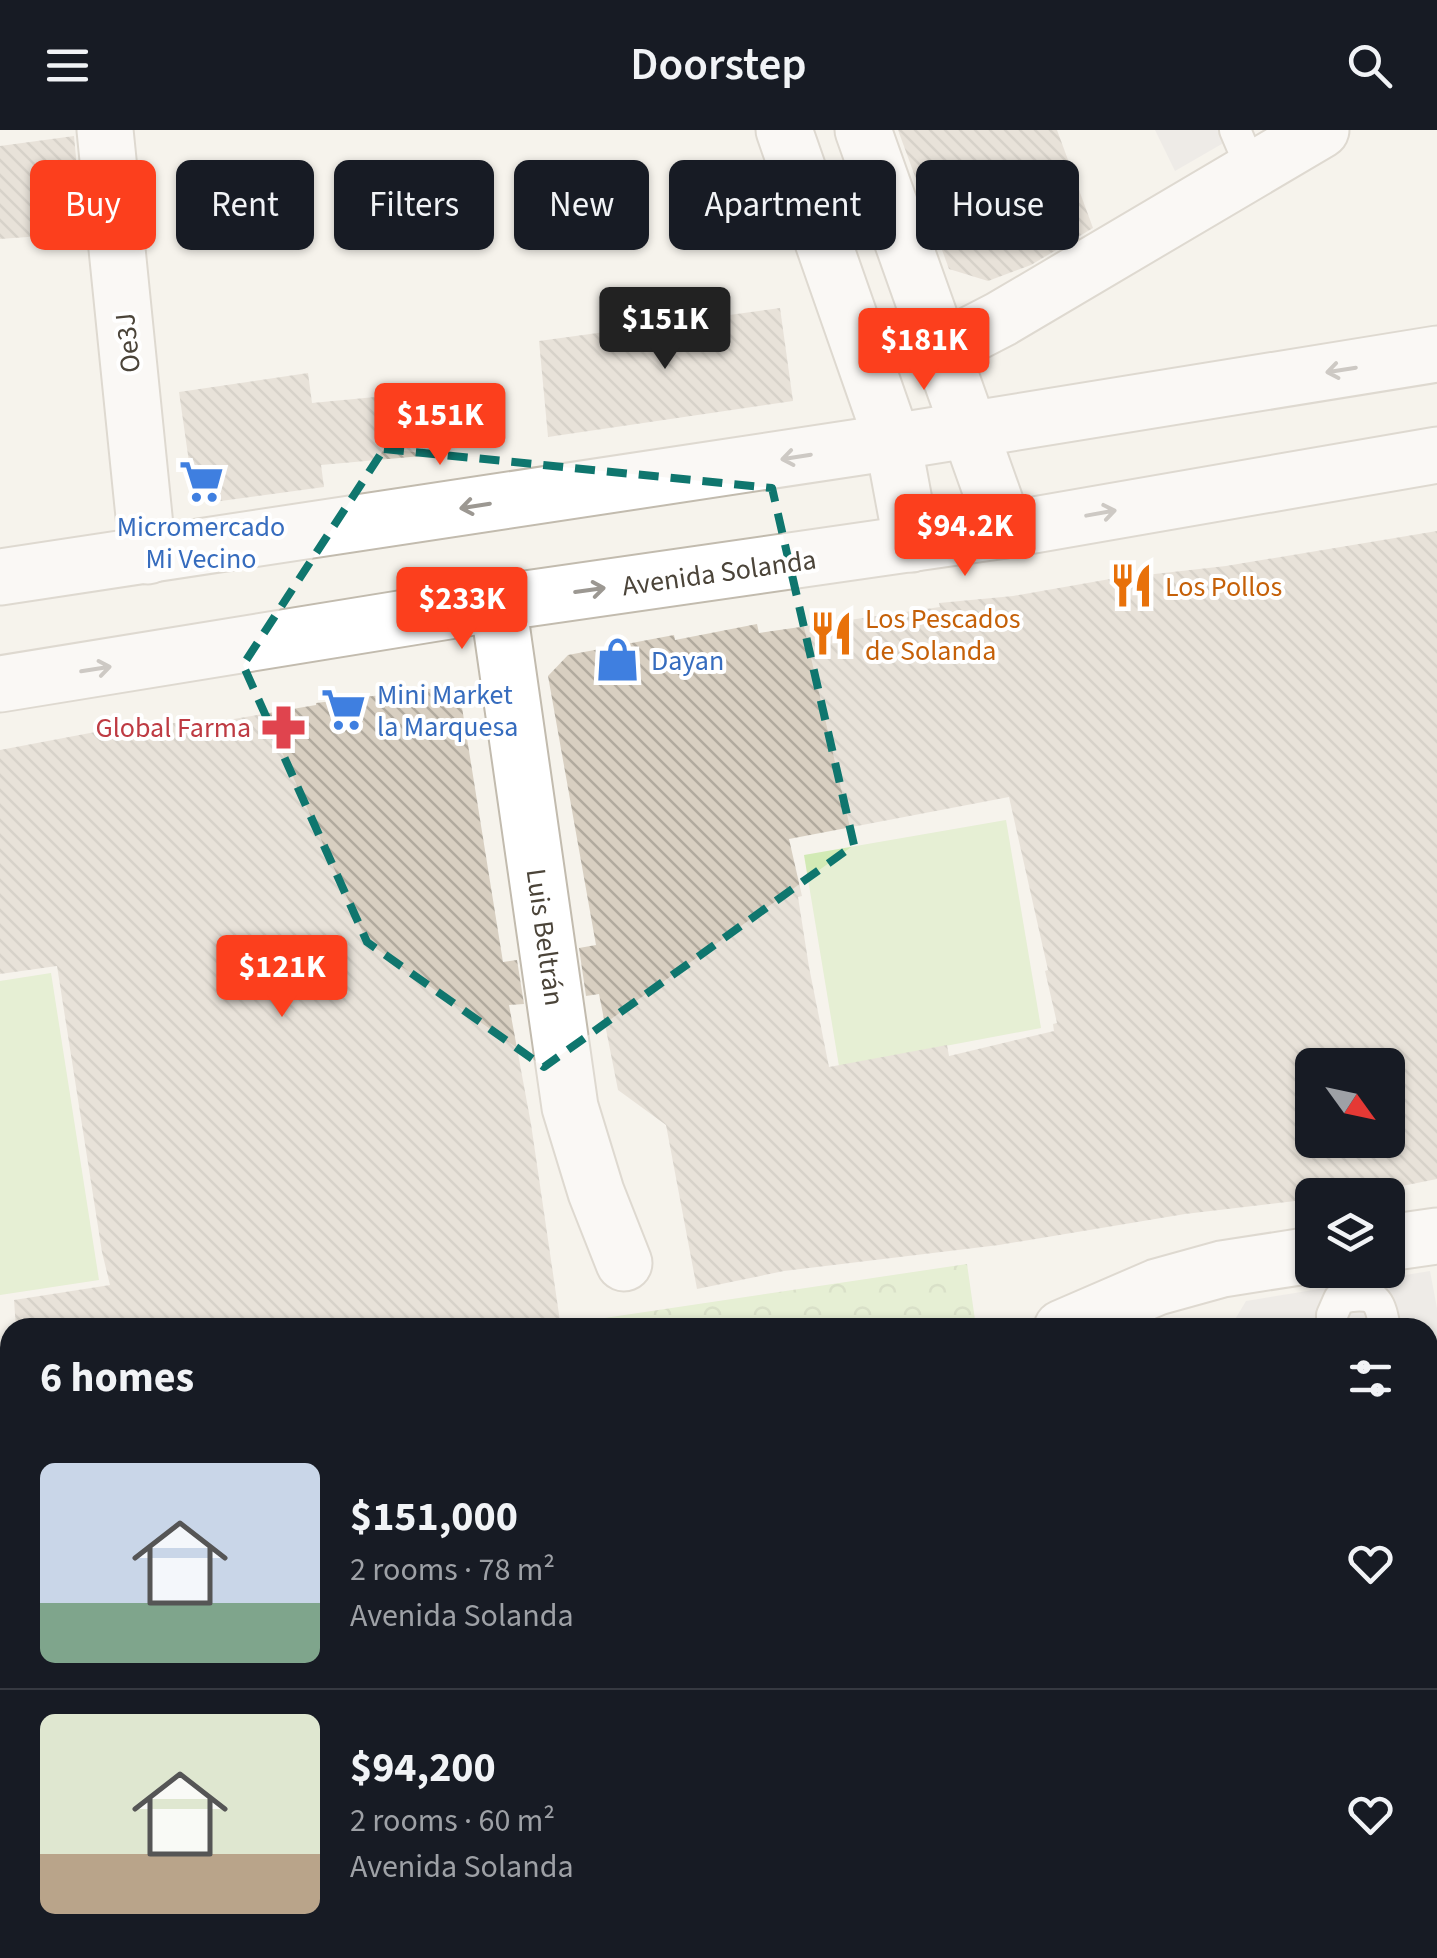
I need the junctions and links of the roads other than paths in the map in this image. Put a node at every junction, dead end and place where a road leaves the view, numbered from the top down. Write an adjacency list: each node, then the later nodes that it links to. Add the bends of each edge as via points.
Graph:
1 (105, 130): 13 (street, Oe3J)
2 (784, 130): 9 (street)
3 (863, 130): 6 (street)
4 (1321, 130): 5 (street)
5 (1244, 151): 6 (street, via 1001,320)
6 (941, 350): 8 (street)
7 (1437, 354): 8 (street, one-way to 8)
8 (969, 430): 9 (street); 11 (street)
9 (893, 442): 12 (street); 13 (street, one-way to 13)
10 (1437, 455): 11 (street, Avenida Solanda, one-way to 10)
11 (1005, 530): 12 (street, Avenida Solanda)
12 (912, 544): 15 (street, Avenida Solanda, one-way to 12)
13 (148, 556): 14 (street)
14 (0, 577)
15 (498, 604): 16 (street, Avenida Solanda, one-way to 15); 20 (street, Luis Beltrán, via 570,1107)
16 (0, 684)
17 (1437, 1236): 18 (street)
18 (1405, 1241)
19 (1295, 1258): 23 (street, via 1157,1287)
20 (624, 1263)
21 (1346, 1288): 24 (lane)
22 (1358, 1288): 25 (lane, via 1380,1302)
23 (1085, 1318)
24 (1332, 1318)
25 (1383, 1318)

